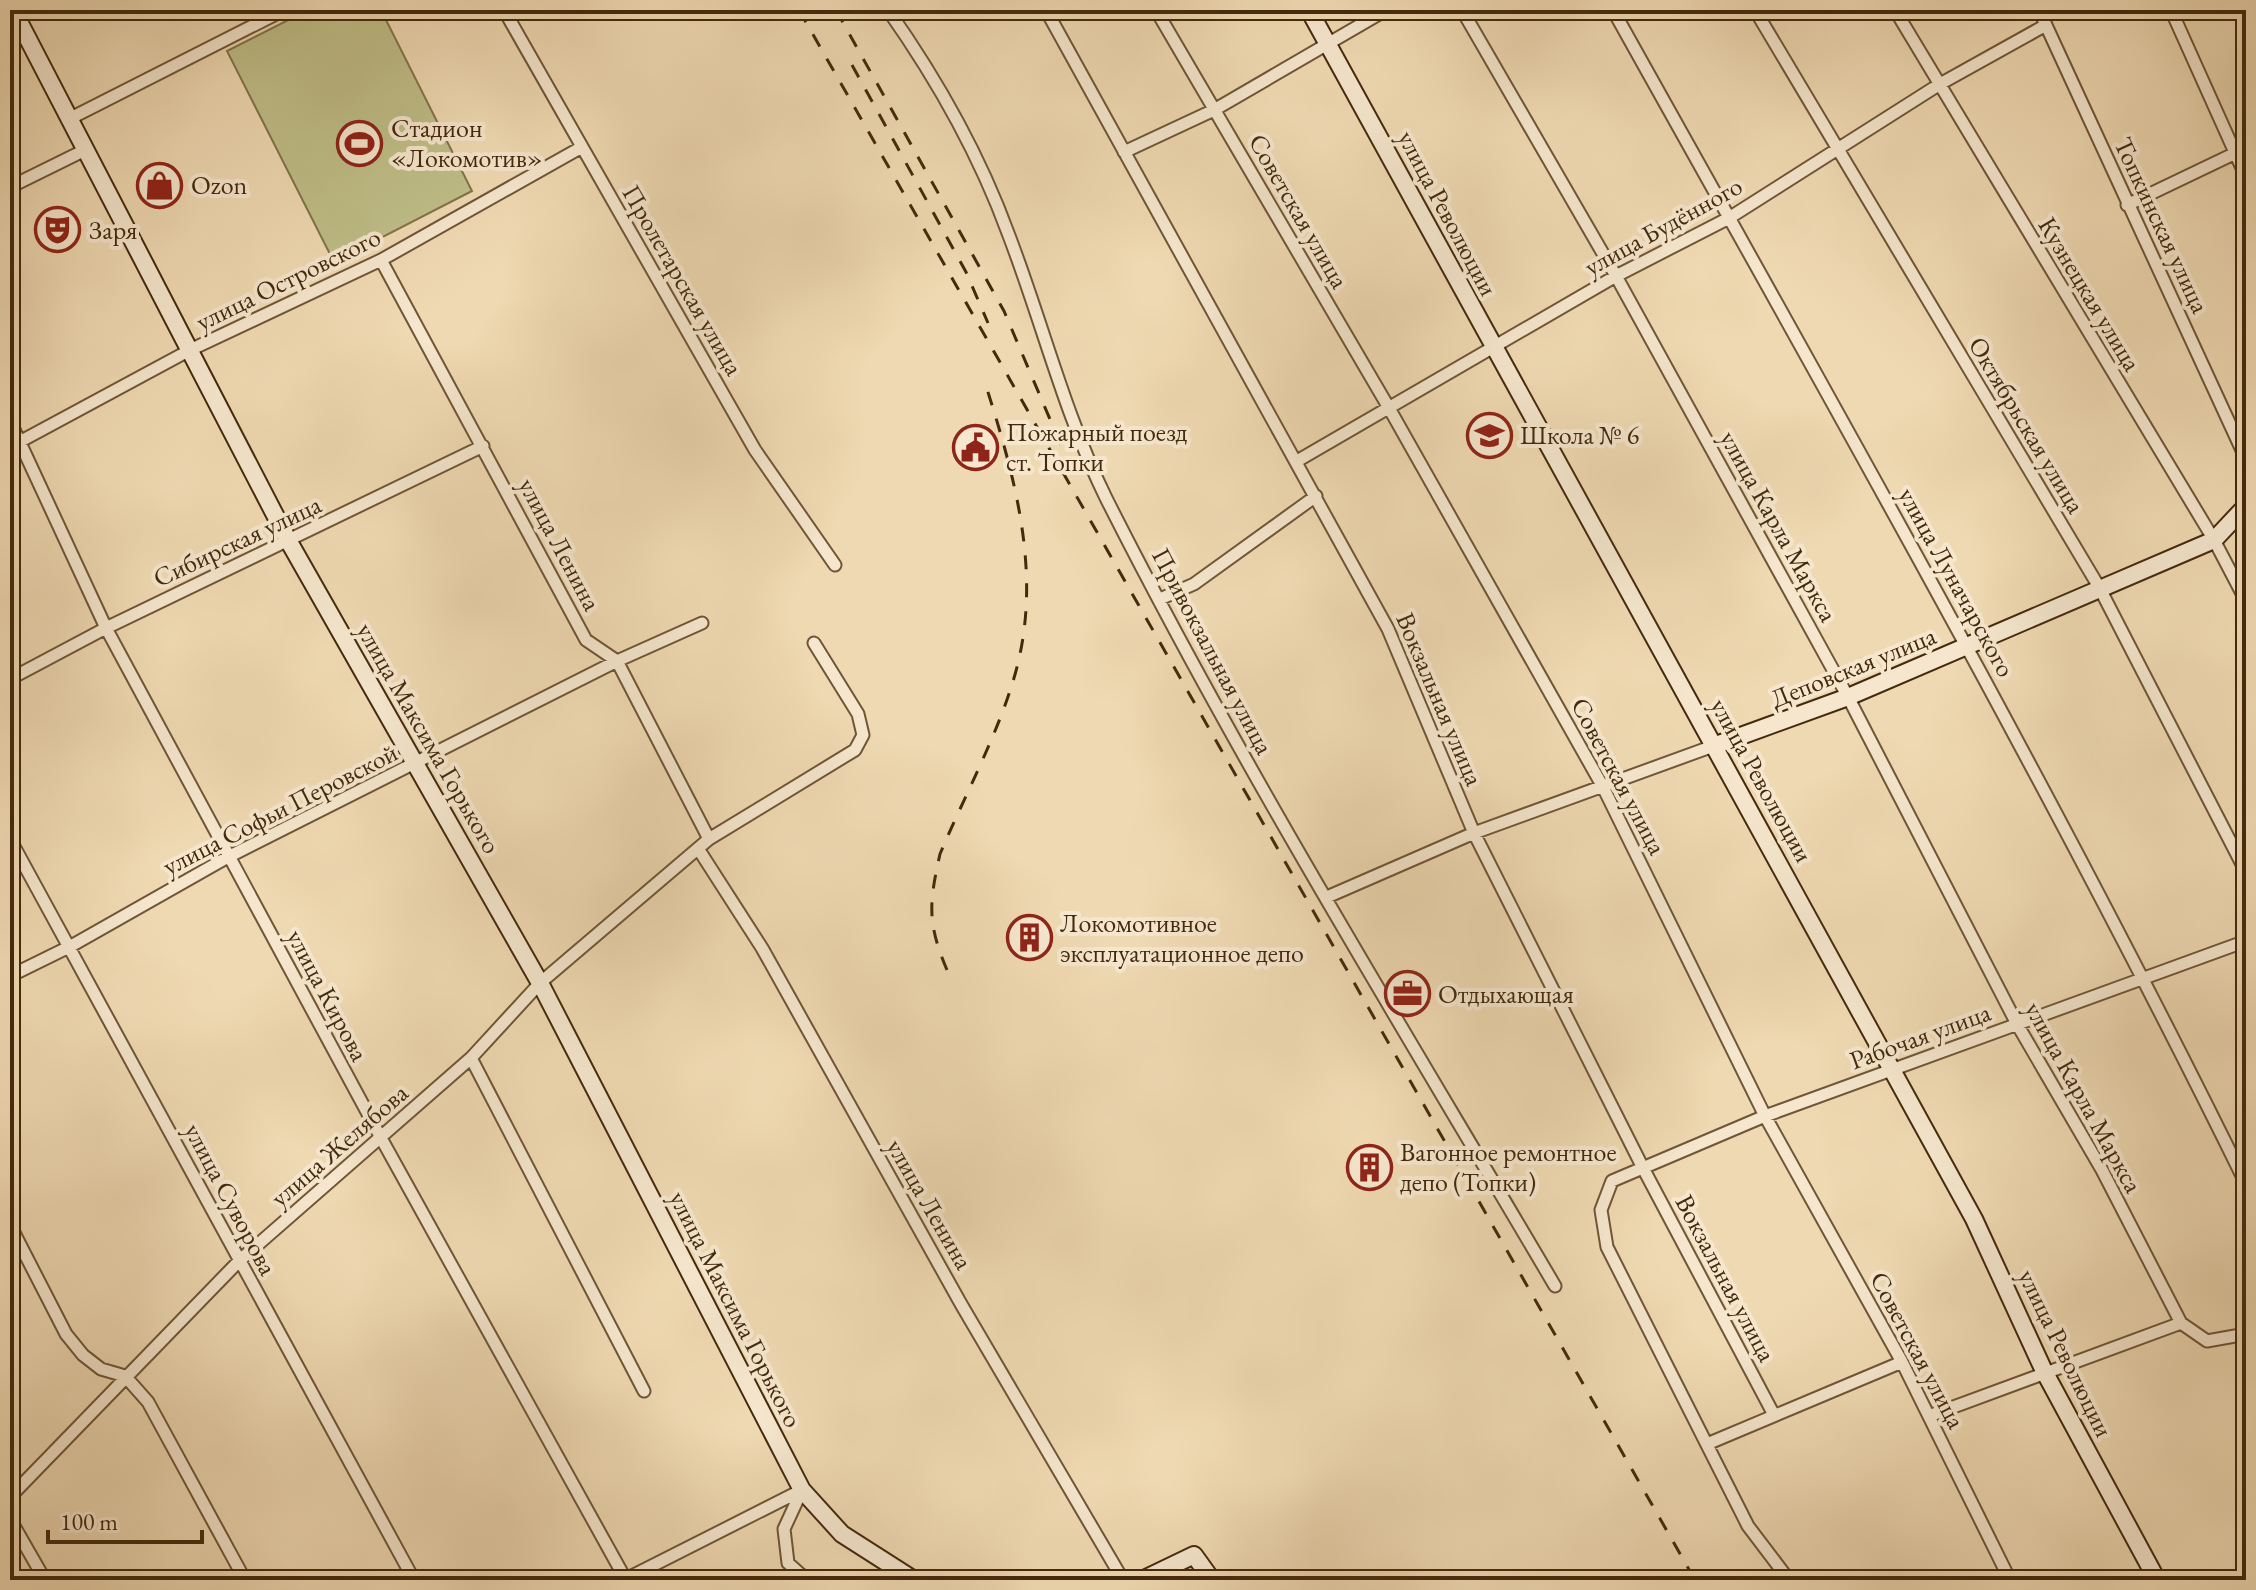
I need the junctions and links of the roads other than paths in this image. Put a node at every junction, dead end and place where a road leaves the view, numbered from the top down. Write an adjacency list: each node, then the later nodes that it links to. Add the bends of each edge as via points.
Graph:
1 (13, 10): 20 (street, улица Максима Горького)
2 (284, 10): 15 (street)
3 (504, 10): 21 (street, Пролетарская улица)
4 (888, 10): 46 (street, Привокзальная улица, via 934,75 1007,228 1076,436)
5 (1046, 10): 25 (street, Вокзальная улица)
6 (1156, 10): 19 (street, Советская улица)
7 (1309, 10): 17 (street, улица Революции)
8 (1386, 10): 17 (street)
9 (1462, 10): 31 (street, улица Карла Маркса)
10 (1613, 10): 29 (street, улица Луначарского)
11 (1755, 10): 22 (street, Октябрьская улица)
12 (1895, 10): 18 (street, Кузнецкая улица)
13 (2039, 10): 16 (street, Топкинская улица)
14 (2171, 10): 24 (street)
15 (262, 15): 20 (street)
16 (2046, 25): 18 (street, улица Будённого); 28 (street, Топкинская улица)
17 (1329, 45): 19 (street); 32 (street, улица Революции)
18 (1940, 84): 22 (street, улица Будённого); 43 (street, Кузнецкая улица)
19 (1214, 110): 25 (street); 34 (street, Советская улица)
20 (69, 119): 23 (street, улица Максима Горького)
21 (582, 147): 30 (street, улица Островского); 44 (street, Пролетарская улица, via 755,450)
22 (1836, 149): 29 (street, улица Будённого); 45 (street, Октябрьская улица)
23 (85, 150): 27 (street); 33 (street, улица Максима Горького)
24 (2240, 150): 26 (street); 28 (street)
25 (1124, 152): 39 (street, Вокзальная улица)
26 (2246, 177)
27 (10, 187)
28 (2127, 205): 38 (street, Топкинская улица)
29 (1729, 218): 31 (street, улица Будённого); 51 (street, улица Луначарского)
30 (381, 260): 33 (street, улица Островского); 37 (street, улица Ленина)
31 (1616, 276): 32 (street, улица Будённого); 54 (street, улица Карла Маркса)
32 (1493, 347): 34 (street, улица Будённого); 55 (street, улица Революции)
33 (190, 350): 36 (street, улица Островского); 42 (street, улица Максима Горького)
34 (1389, 408): 39 (street, улица Будённого); 57 (street, Советская улица)
35 (10, 421): 36 (street, улица Кирова)
36 (15, 444): 49 (street, улица Кирова)
37 (483, 446): 42 (street, Сибирская улица); 52 (street, улица Ленина, via 586,640)
38 (2246, 459)
39 (1297, 461): 40 (street, Вокзальная улица)
40 (1316, 496): 46 (street, via 1194,584); 58 (street, Вокзальная улица, via 1388,629)
41 (2246, 506): 43 (street, Деповская улица)
42 (288, 540): 49 (street, Сибирская улица); 56 (street, улица Максима Горького)
43 (2214, 540): 45 (street, Деповская улица); 47 (street, Кузнецкая улица)
44 (835, 565)
45 (2099, 587): 51 (street, Деповская улица); 63 (street, Октябрьская улица)
46 (1160, 599): 64 (street, Привокзальная улица)
47 (2246, 601)
48 (702, 623): 52 (street, улица Софьи Перовской)
49 (106, 628): 53 (street, Сибирская улица); 62 (street, улица Кирова)
50 (814, 643): 60 (street, улица Желябова, via 858,714 863,735 855,750)
51 (1968, 647): 54 (street, Деповская улица); 68 (street, улица Луначарского)
52 (617, 661): 56 (street, улица Софьи Перовской); 60 (street, улица Ленина)
53 (10, 679)
54 (1848, 697): 55 (street, Деповская улица); 70 (street, улица Карла Маркса)
55 (1716, 745): 57 (street, Деповская улица); 72 (street, улица Революции)
56 (416, 763): 62 (street, улица Софьи Перовской); 69 (street, улица Максима Горького)
57 (1603, 787): 58 (street, Деповская улица); 73 (street, Советская улица)
58 (1474, 833): 64 (street, Деповская улица); 75 (street, Вокзальная улица)
59 (10, 839): 66 (street, улица Суворова)
60 (709, 839): 61 (street, улица Желябова)
61 (699, 850): 69 (street, улица Желябова); 98 (street, улица Ленина, via 747,923)
62 (228, 857): 66 (street, улица Софьи Перовской); 74 (street, улица Кирова)
63 (2246, 872)
64 (1327, 897): 79 (street, Привокзальная улица)
65 (2246, 941): 68 (street, Рабочая улица)
66 (71, 946): 67 (street, улица Софьи Перовской); 78 (street, улица Суворова)
67 (10, 976)
68 (2145, 978): 70 (street, Рабочая улица); 76 (street, улица Луначарского)
69 (540, 983): 71 (street, улица Желябова); 89 (street, улица Максима Горького)
70 (2017, 1024): 72 (street, Рабочая улица); 80 (street, улица Карла Маркса, via 2102,1170)
71 (471, 1058): 74 (street, улица Желябова); 85 (street)
72 (1892, 1070): 73 (street, Рабочая улица); 83 (street, улица Революции, via 1974,1219)
73 (1765, 1116): 75 (street, Рабочая улица); 82 (street, Советская улица)
74 (381, 1138): 78 (street, улица Желябова); 95 (street, улица Кирова)
75 (1643, 1168): 86 (street, Вокзальная улица); 88 (street, Рабочая улица, via 1612,1181 1601,1210 1607,1247)
76 (2246, 1184)
77 (10, 1225): 84 (street, via 66,1334 101,1369)
78 (239, 1261): 84 (street, улица Желябова); 94 (street, улица Суворова)
79 (1555, 1286)
80 (2181, 1323): 81 (street, via 2207,1341); 83 (street)
81 (2246, 1334)
82 (1902, 1362): 86 (street); 87 (street, Советская улица)
83 (2044, 1371): 87 (street); 103 (street, улица Революции)
84 (125, 1376): 90 (street, улица Желябова); 93 (street, via 148,1402)
85 (644, 1391)
86 (1774, 1415): 88 (street)
87 (1929, 1416): 102 (street, Советская улица)
88 (1707, 1444): 101 (street, via 1748,1526)
89 (802, 1490): 95 (street); 96 (street, via 784,1529 788,1563); 97 (street, улица Максима Горького, via 842,1534)
90 (10, 1497)
91 (10, 1519): 92 (street)
92 (45, 1580)
93 (245, 1580)
94 (414, 1580)
95 (625, 1580)
96 (807, 1580)
97 (914, 1580)
98 (1123, 1580)
99 (1142, 1580): 100 (street, via 1194,1555)
100 (1212, 1580)
101 (1789, 1580)
102 (2010, 1580)
103 (2157, 1580)

